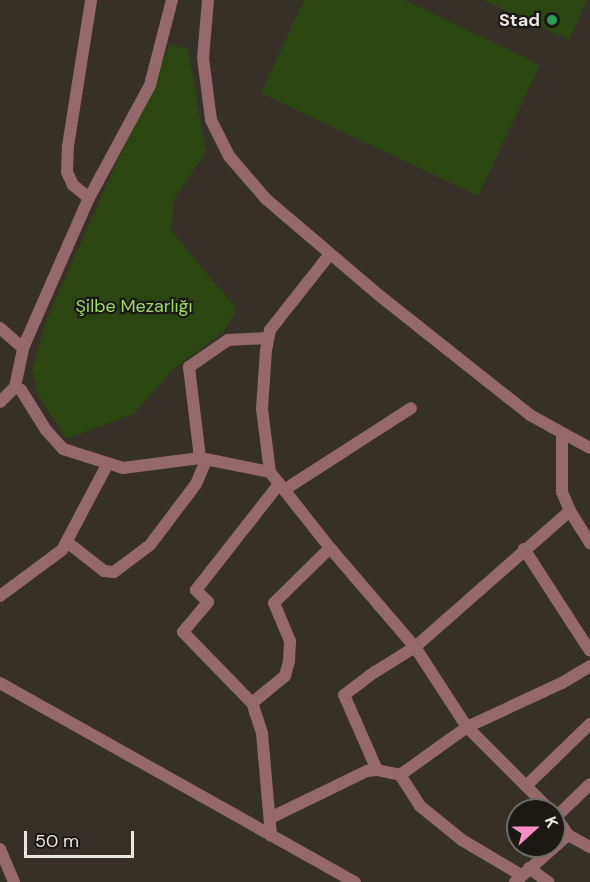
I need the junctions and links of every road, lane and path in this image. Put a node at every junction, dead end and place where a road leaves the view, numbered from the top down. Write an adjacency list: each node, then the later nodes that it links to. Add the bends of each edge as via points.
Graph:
1 (91, 0): 4 (street, via 67,172 73,185)
2 (172, 0): 4 (street, via 150,85)
3 (208, 0): 5 (street, via 202,58 211,120 229,156 266,199)
4 (89, 198): 8 (street)
5 (330, 254): 7 (street, via 270,330); 12 (street, via 530,415)
6 (0, 328): 8 (street)
7 (268, 338): 14 (street, via 228,340 189,367); 16 (street, via 262,409)
8 (23, 348): 9 (street)
9 (15, 387): 10 (street); 15 (street, via 27,397 46,430 63,449)
10 (0, 402)
11 (411, 408): 17 (street)
12 (562, 433): 13 (street); 18 (street, via 562,492)
13 (590, 448)
14 (203, 459): 15 (street, via 123,468); 16 (street); 19 (street, via 196,484 150,545 114,572 104,571)
15 (108, 463): 19 (street)
16 (270, 472): 17 (street)
17 (281, 487): 21 (street); 28 (street, via 196,590 208,602 183,632)
18 (570, 512): 20 (street); 22 (street)
19 (67, 542): 23 (street, via 62,550)
20 (590, 543)
21 (330, 548): 24 (street); 28 (street, via 274,603 290,641 289,661 285,676)
22 (524, 549): 24 (street); 25 (street)
23 (0, 596)
24 (415, 647): 30 (street); 31 (street, via 344,695)
25 (590, 651)
26 (590, 666): 30 (street)
27 (0, 683): 40 (street)
28 (252, 703): 37 (street, via 262,733)
29 (590, 724): 34 (street)
30 (467, 727): 32 (street); 34 (street)
31 (377, 770): 32 (street); 37 (street, via 367,771)
32 (400, 775): 43 (street, via 420,806 462,840)
33 (590, 784): 36 (street)
34 (526, 786): 35 (street)
35 (538, 798)
36 (566, 803)
37 (270, 818): 40 (street)
38 (566, 832): 39 (street)
39 (568, 835): 41 (street); 43 (street)
40 (271, 836): 45 (street)
41 (590, 847)
42 (0, 849): 44 (street)
43 (522, 875): 46 (street)
44 (14, 882)
45 (355, 882)
46 (548, 882)

